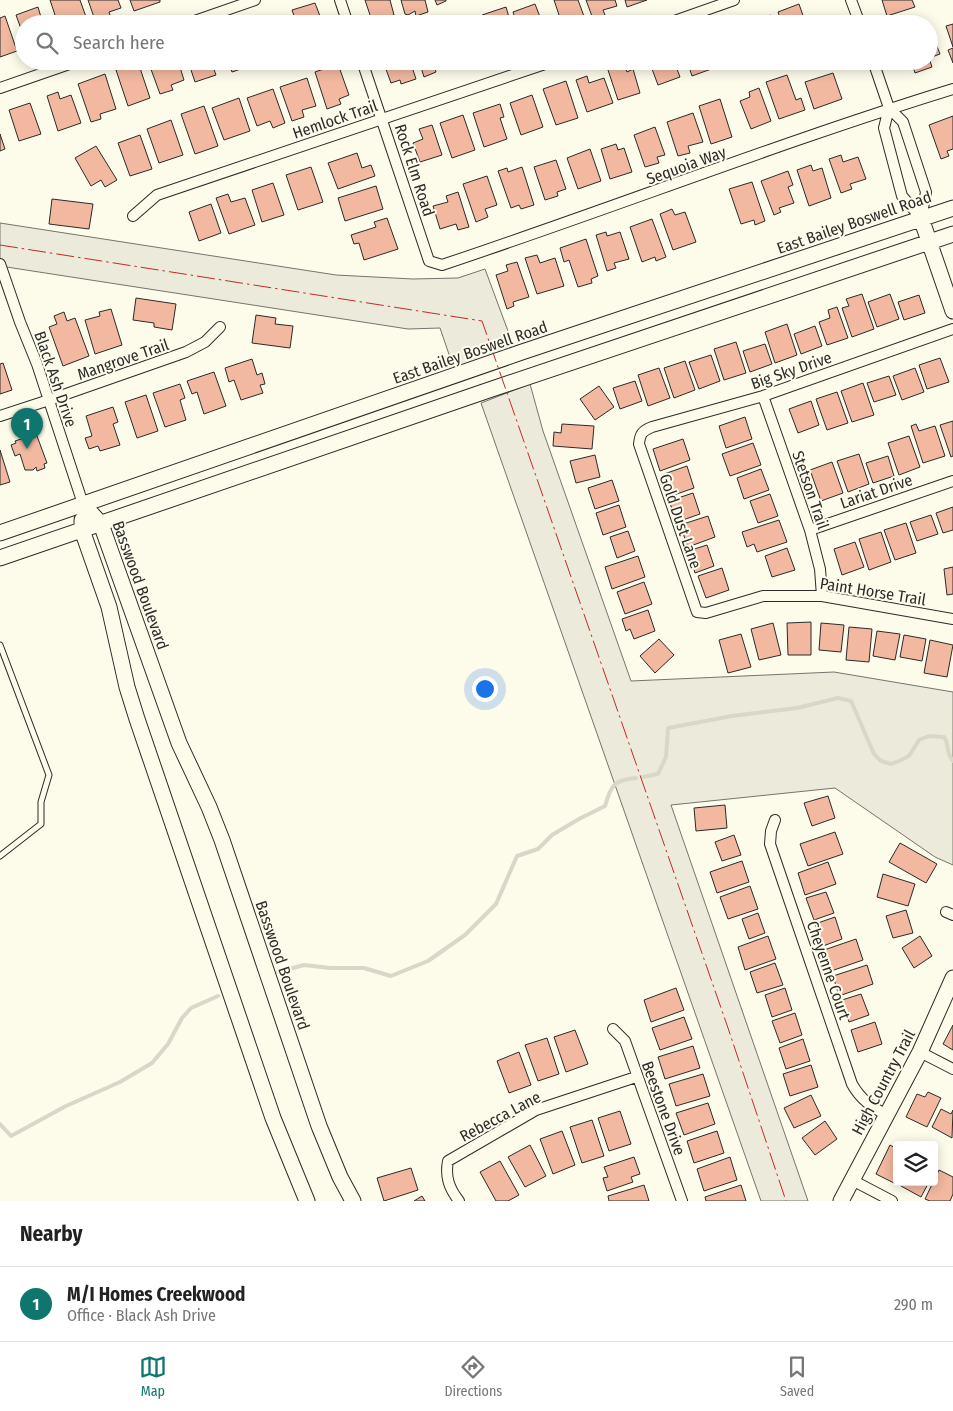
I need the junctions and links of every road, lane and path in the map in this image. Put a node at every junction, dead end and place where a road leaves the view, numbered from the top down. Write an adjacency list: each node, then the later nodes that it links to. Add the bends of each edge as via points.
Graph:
1 (255, 0): 5 (street)
2 (340, 0): 6 (street)
3 (734, 0): 7 (street)
4 (852, 0): 8 (street)
5 (212, 15)
6 (345, 15)
7 (692, 15)
8 (857, 15)
9 (52, 70): 13 (street)
10 (365, 70): 16 (street, Rock Elm Road)
11 (527, 70): 16 (street, Hemlock Trail)
12 (876, 70): 15 (street)
13 (0, 88)
14 (953, 89): 15 (street, Sequoia Way)
15 (889, 108): 19 (street, via 903,122 926,192); 19 (street, via 884,128 902,196); 22 (street, Sequoia Way, via 540,233 442,265)
16 (382, 119): 18 (street, Hemlock Trail, via 157,195); 22 (street, Rock Elm Road)
17 (953, 208): 19 (main road, East Bailey Boswell Road)
18 (133, 216)
19 (922, 218): 21 (main road); 33 (main road, East Bailey Boswell Road)
20 (953, 234): 21 (main road)
21 (929, 242): 24 (main road); 34 (main road)
22 (429, 261)
23 (0, 264): 29 (street, Black Ash Drive)
24 (950, 293): 25 (main road)
25 (953, 311)
26 (220, 327): 29 (street, Mangrove Trail, via 206,342 186,352)
27 (953, 329): 28 (street, Big Sky Drive)
28 (763, 396): 31 (street, Big Sky Drive, via 652,427); 36 (street, Stetson Trail)
29 (49, 400): 30 (street, Mangrove Trail); 33 (street, Black Ash Drive)
30 (0, 416)
31 (640, 435): 40 (street, Gold Dust Lane, via 639,444 647,468 695,608)
32 (953, 481): 36 (street, Lariat Drive)
33 (83, 504): 34 (main road, Basswood Boulevard); 35 (main road); 37 (main road, East Bailey Boswell Road)
34 (101, 524): 35 (main road); 53 (main road, Basswood Boulevard, via 174,728 222,840 319,1126)
35 (82, 530): 38 (main road); 52 (main road, via 109,608 137,719 273,1118)
36 (810, 530): 39 (street, Stetson Trail, via 820,569)
37 (0, 533)
38 (0, 558)
39 (822, 596): 40 (street, Paint Horse Trail, via 764,596); 41 (street, Paint Horse Trail)
40 (701, 613)
41 (953, 619)
42 (0, 646): 44 (lane, via 49,776 41,802 41,824)
43 (775, 820): 50 (street, Cheyenne Court, via 770,844 852,1084 867,1104)
44 (0, 856)
45 (953, 978): 47 (main road, High Country Trail)
46 (613, 1029): 49 (street, Beestone Drive, via 625,1041)
47 (920, 1052): 48 (street); 50 (main road, High Country Trail)
48 (953, 1069)
49 (636, 1077): 54 (street, Rebecca Lane, via 536,1110 448,1161 446,1175); 55 (street, Beestone Drive)
50 (886, 1115): 51 (main road, High Country Trail)
51 (852, 1180): 56 (main road, High Country Trail); 57 (street)
52 (307, 1201)
53 (353, 1201)
54 (459, 1201)
55 (682, 1201)
56 (840, 1201)
57 (892, 1201)

